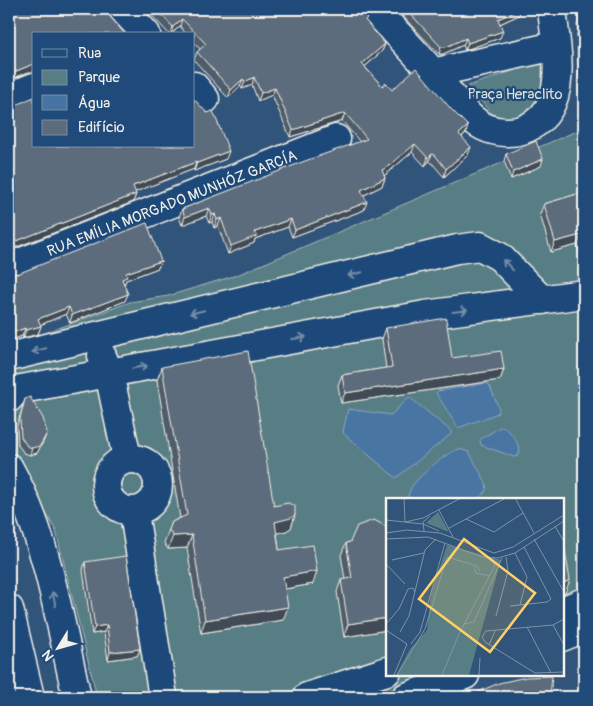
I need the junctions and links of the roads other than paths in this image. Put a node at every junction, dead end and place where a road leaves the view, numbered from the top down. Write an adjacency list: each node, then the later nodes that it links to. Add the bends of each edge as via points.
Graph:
1 (123, 9): 4 (street)
2 (374, 9): 6 (street)
3 (552, 9): 5 (street)
4 (144, 32)
5 (555, 46): 6 (street); 6 (street, via 555,98 546,114 532,126 514,132 479,124 460,107)
6 (434, 73)
7 (32, 88): 8 (street)
8 (9, 97)
9 (336, 140): 10 (street, RUA EMÍLIA MORGADO MUNHÓZ GARCÍA)
10 (9, 268)
11 (584, 294): 12 (street)
12 (542, 300): 13 (street, one-way to 13, via 500,257 480,246); 15 (street, one-way to 12, via 425,315)
13 (94, 338): 14 (street, one-way to 14); 15 (street)
14 (9, 357)
15 (109, 373): 16 (street, via 16,390); 17 (street)
16 (9, 398)
17 (127, 458): 19 (street, via 112,466 105,480 107,497 118,509); 19 (street, via 144,461 156,474 158,491 150,506)
18 (9, 468): 28 (street, one-way to 18, via 44,554 28,507)
19 (134, 513): 29 (street)
20 (584, 602): 22 (street)
21 (9, 609): 27 (street)
22 (563, 611)
23 (584, 628): 24 (street)
24 (563, 637)
25 (386, 671): 30 (street)
26 (461, 676): 31 (street)
27 (30, 697)
28 (77, 697)
29 (163, 697)
30 (308, 697)
31 (406, 697)

